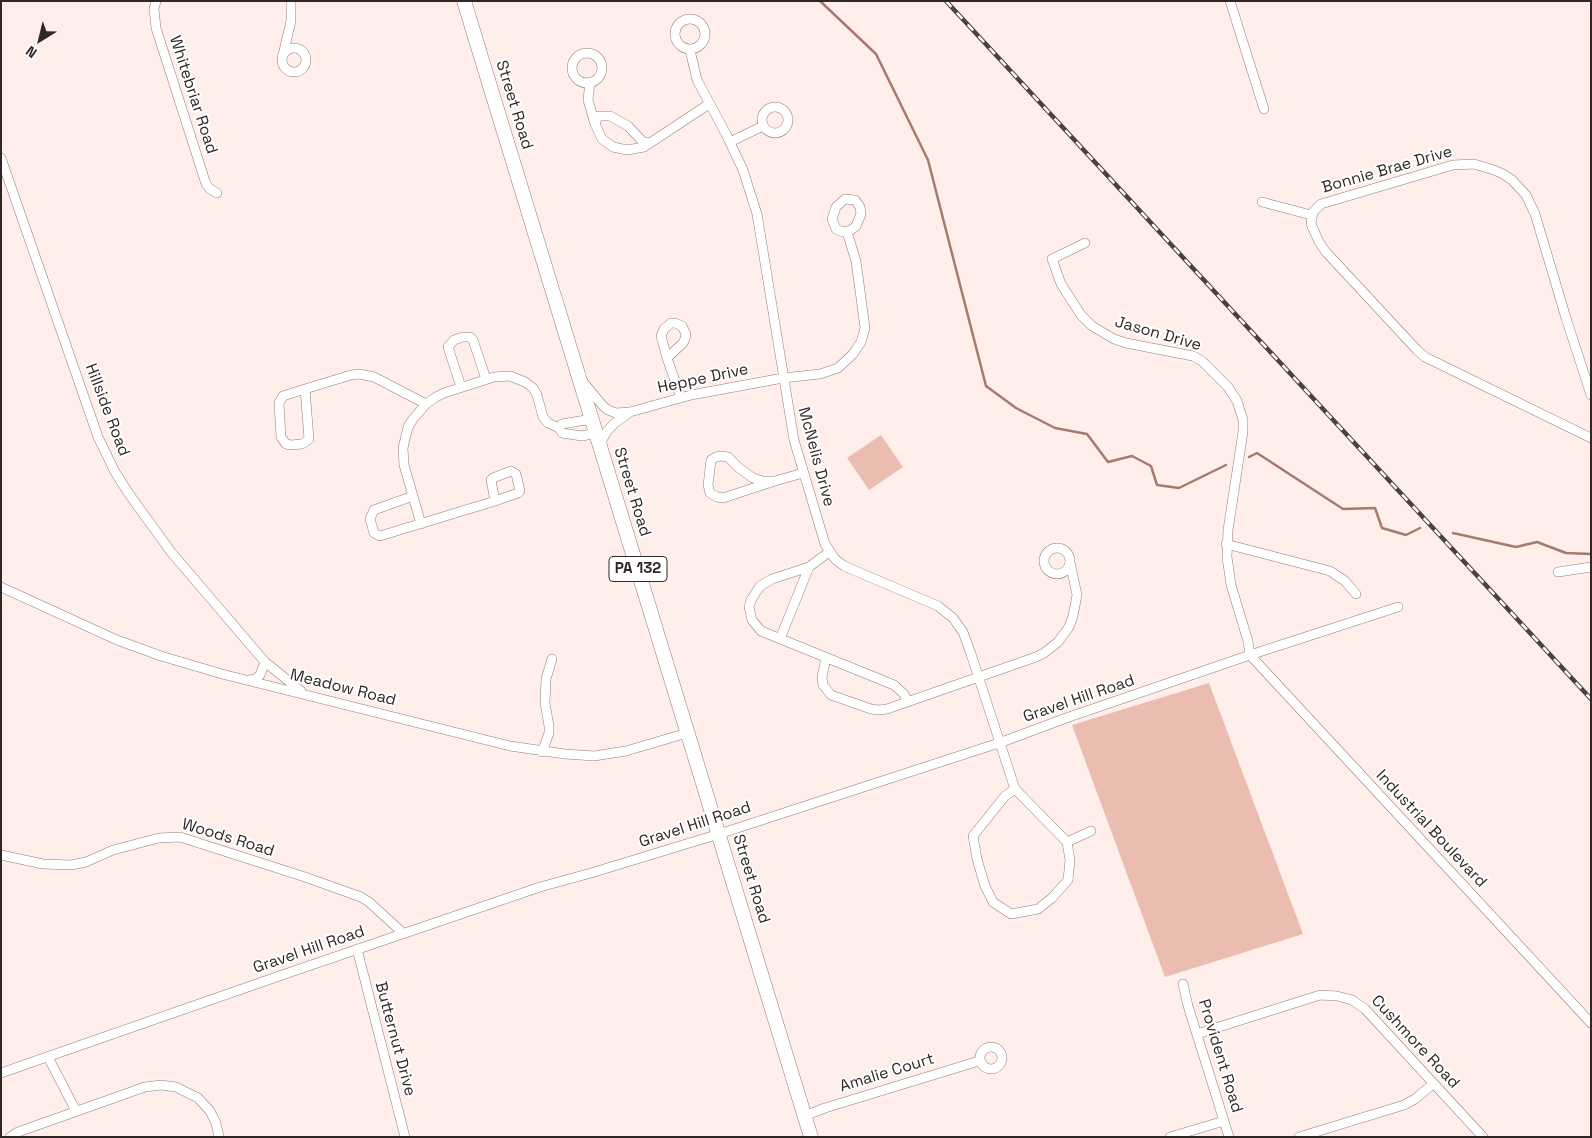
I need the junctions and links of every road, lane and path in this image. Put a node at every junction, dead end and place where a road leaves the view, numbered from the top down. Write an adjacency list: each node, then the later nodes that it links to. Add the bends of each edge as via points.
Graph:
1 (156, 1): 15 (street, Whitebriar Road, via 156,28 206,184)
2 (291, 1): 6 (street, via 291,21)
3 (464, 1): 21 (main road, Street Road / PA 132)
4 (1230, 1): 9 (street)
5 (690, 50): 8 (street, McNelis Drive, via 697,80)
6 (283, 56)
7 (590, 82): 10 (street, via 588,100)
8 (709, 104): 12 (street, McNelis Drive); 13 (street)
9 (1264, 109)
10 (596, 121): 13 (street, via 603,115 616,118 643,142); 13 (street, via 602,139 620,149 635,150)
11 (763, 126): 12 (street)
12 (730, 142): 22 (street, McNelis Drive, via 745,177 762,237)
13 (650, 143)
14 (1, 158): 52 (street, Hillside Road, via 98,437 115,472 171,552)
15 (217, 193)
16 (1262, 202): 17 (street, Bonnie Brae Drive)
17 (1312, 215): 26 (street, Bonnie Brae Drive, via 1321,204 1453,164 1474,164 1503,174 1526,196 1535,214); 32 (street, Bonnie Brae Drive, via 1311,224 1326,252 1425,357)
18 (847, 232): 22 (street, Heppe Drive, via 856,262 865,320 861,342 838,368 820,374)
19 (1085, 243): 39 (street, Jason Drive, via 1052,259 1061,284 1081,315 1114,339 1193,356 1228,387 1237,401 1242,412 1243,432)
20 (667, 358): 27 (street)
21 (578, 374): 29 (street, Heppe Drive, via 603,406 616,413); 30 (main road, Street Road / PA 132)
22 (783, 378): 27 (street, Heppe Drive); 34 (street, McNelis Drive)
23 (486, 380): 24 (street); 24 (street, via 473,340 463,337 448,347); 31 (street, via 510,376 526,382 537,395 543,417)
24 (461, 387): 28 (street)
25 (305, 389): 25 (street, via 309,440 302,444 286,444 281,437 279,403 283,396); 28 (street, via 360,374 374,377)
26 (1591, 395)
27 (680, 398): 29 (street, Heppe Drive)
28 (426, 404): 36 (street, via 408,427 403,448)
29 (630, 412): 33 (street, Heppe Drive, via 615,423 602,440)
30 (594, 426): 31 (street, via 562,424); 31 (street, via 582,436 562,434); 33 (main road, Street Road / PA 132)
31 (559, 428)
32 (1591, 438)
33 (602, 455): 57 (main road, Street Road / PA 132)
34 (803, 473): 35 (street); 40 (street, McNelis Drive)
35 (775, 481): 35 (street, via 723,498 713,496 708,489 711,460 721,456 728,457 753,478)
36 (413, 496): 38 (street); 38 (street, via 374,510 370,519 374,532 380,536)
37 (495, 501): 38 (street)
38 (421, 524)
39 (1226, 544): 46 (street, via 1330,571); 49 (street, Jason Drive, via 1230,585)
40 (829, 552): 42 (street); 53 (street, via 852,570 947,612 963,632)
41 (1070, 562): 53 (street, via 1077,595 1074,616 1064,635 1044,653)
42 (809, 567): 48 (street); 48 (street, via 766,582 751,600 750,614 756,626)
43 (1591, 567): 44 (street)
44 (1558, 572)
45 (1, 587): 54 (street, Meadow Road, via 117,640 161,656)
46 (1356, 594)
47 (1398, 607): 49 (street, Gravel Hill Road)
48 (780, 639): 50 (street)
49 (1250, 655): 58 (street, Gravel Hill Road); 68 (street, Industrial Boulevard)
50 (826, 658): 56 (street, via 894,685); 56 (street, via 823,685 835,698 879,710)
51 (552, 659): 59 (street, via 544,703 549,733)
52 (265, 662): 54 (street, via 260,675); 55 (street, Hillside Road)
53 (979, 677): 56 (street); 58 (street)
54 (249, 680): 55 (street, Meadow Road)
55 (306, 694): 59 (street, Meadow Road, via 481,740)
56 (908, 702)
57 (687, 732): 59 (street, Meadow Road, via 612,754 594,756); 62 (main road, Street Road / PA 132)
58 (999, 743): 60 (street); 62 (street, Gravel Hill Road)
59 (542, 752)
60 (1015, 789): 63 (street); 63 (street, via 973,836 985,886 993,902 1011,914 1038,908 1052,898 1068,880 1070,860)
61 (1091, 831): 63 (street)
62 (719, 834): 65 (street, Gravel Hill Road, via 540,887); 75 (main road, Street Road / PA 132)
63 (1067, 842)
64 (1, 855): 65 (street, Woods Road, via 43,864 71,865 159,838 180,837 361,897)
65 (403, 933): 66 (street, Gravel Hill Road)
66 (358, 949): 70 (street, Gravel Hill Road); 79 (street, Butternut Drive)
67 (1183, 984): 69 (street, Provident Road)
68 (1591, 1022)
69 (1197, 1034): 73 (street, Cushmore Road, via 1320,995 1337,996 1352,1000 1365,1009); 76 (street, Provident Road)
70 (48, 1057): 72 (street, Gravel Hill Road); 74 (street)
71 (980, 1061): 75 (street, Amalie Court)
72 (1, 1073)
73 (1433, 1084): 83 (street, via 1404,1105); 84 (street, Cushmore Road)
74 (76, 1111): 77 (street); 78 (street, via 145,1087 168,1085 188,1091 204,1103 216,1123)
75 (804, 1116): 80 (main road, Street Road / PA 132)
76 (1224, 1121): 81 (street); 82 (street, Provident Road)
77 (10, 1137)
78 (219, 1137)
79 (404, 1137)
80 (811, 1137)
81 (1170, 1137)
82 (1229, 1137)
83 (1299, 1137)
84 (1482, 1137)

